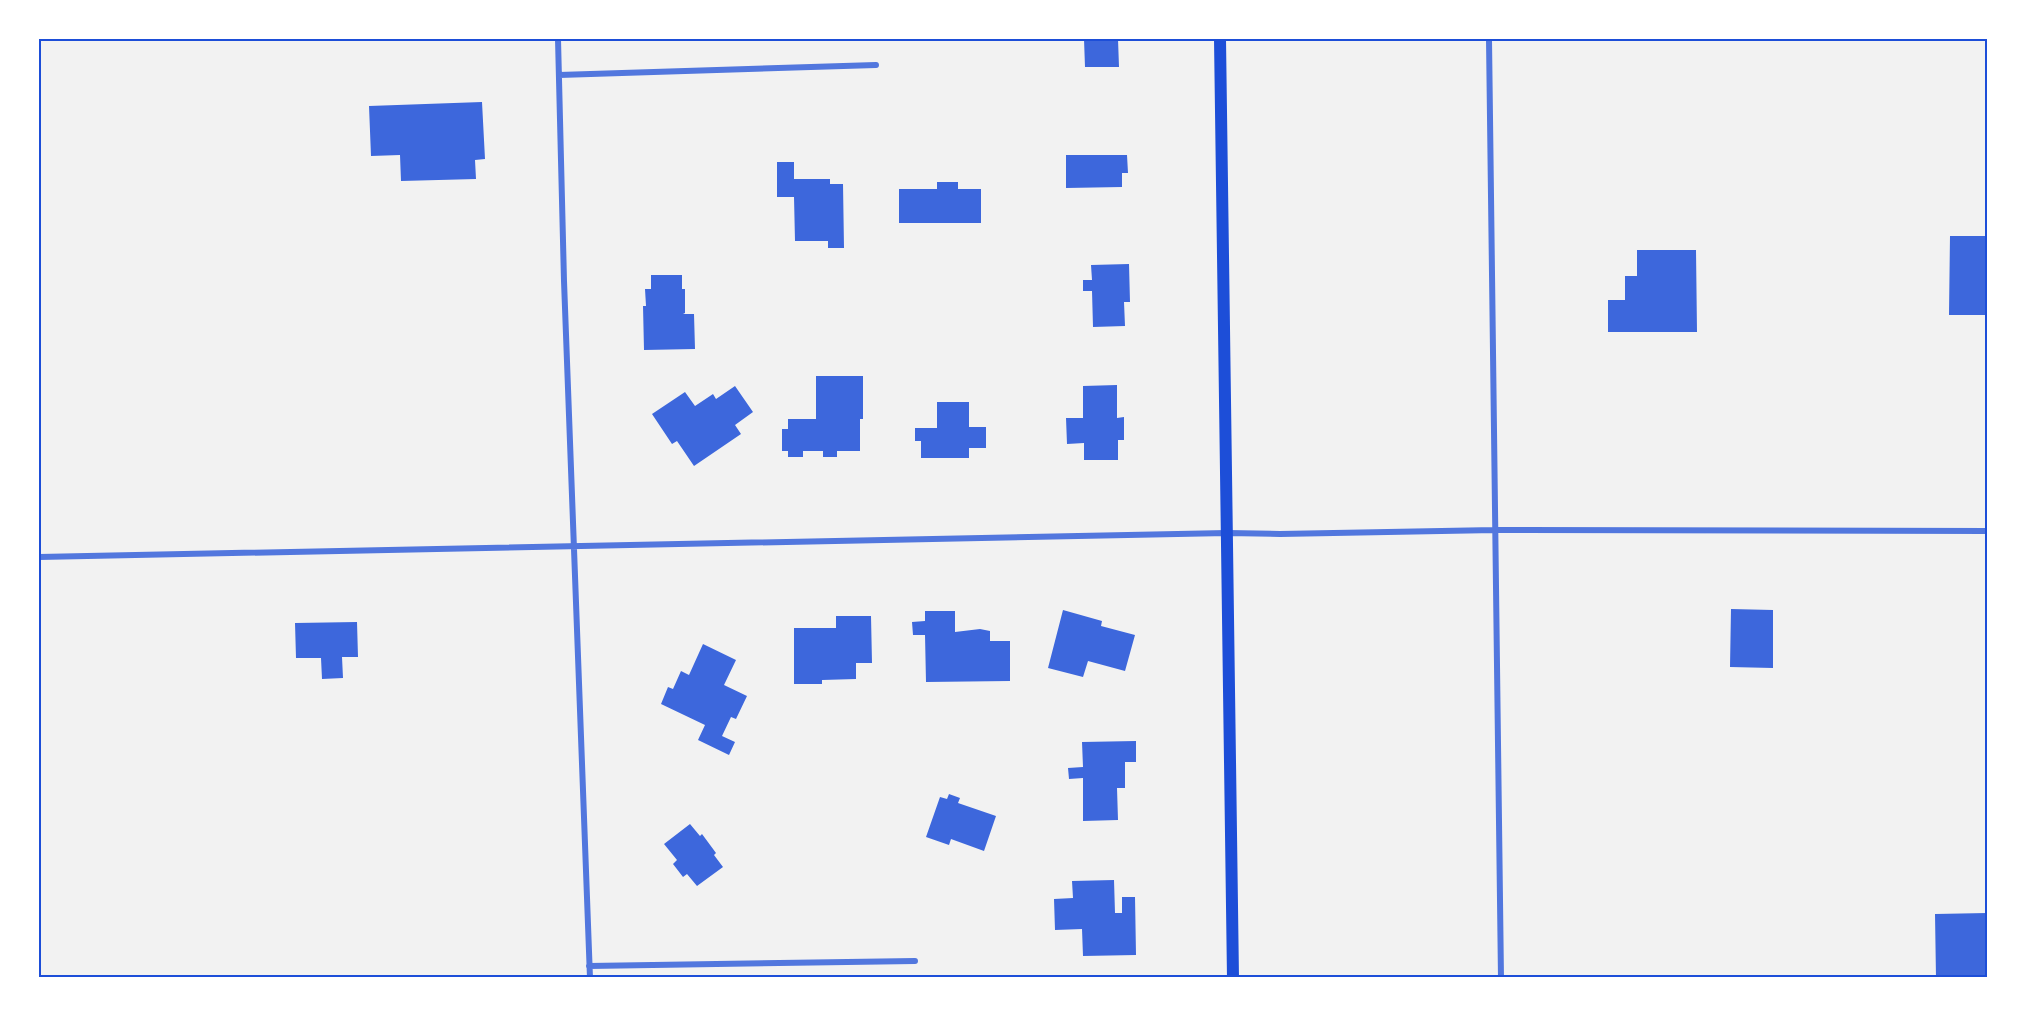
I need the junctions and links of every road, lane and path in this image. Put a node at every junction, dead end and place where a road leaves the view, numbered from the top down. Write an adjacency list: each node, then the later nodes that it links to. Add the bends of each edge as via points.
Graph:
1 (558, 39): 5 (street)
2 (1220, 39): 8 (main road)
3 (1489, 39): 6 (street)
4 (876, 65): 5 (street)
5 (559, 75): 9 (street)
6 (1495, 530): 7 (street); 8 (street); 15 (street)
7 (1987, 531)
8 (1227, 533): 9 (street); 14 (main road)
9 (575, 547): 10 (street); 12 (street)
10 (39, 557)
11 (915, 961): 12 (street)
12 (589, 966): 13 (street)
13 (590, 978)
14 (1233, 978)
15 (1501, 978)

